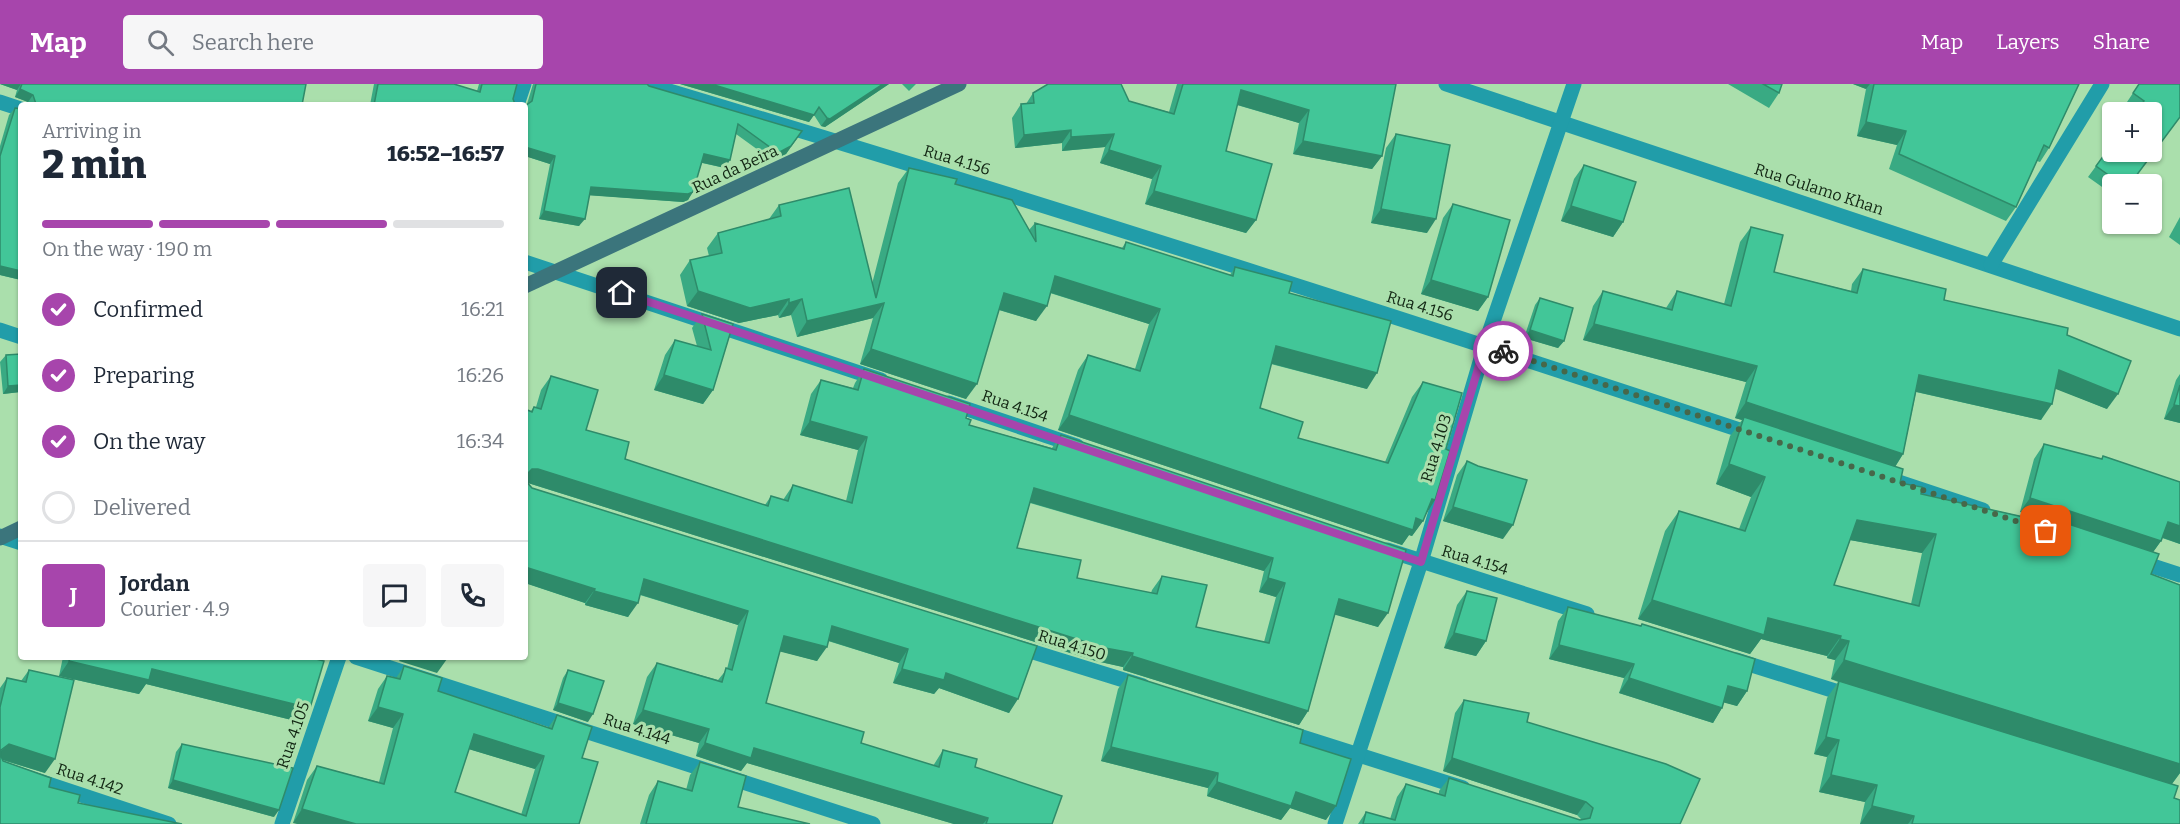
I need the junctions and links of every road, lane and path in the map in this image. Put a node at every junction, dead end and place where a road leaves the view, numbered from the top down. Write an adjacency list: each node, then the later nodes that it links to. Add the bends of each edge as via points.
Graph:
1 (524, 84): 8 (street)
2 (646, 84): 11 (street, Rua 4.156)
3 (959, 84): 11 (main road, Rua da Beira)
4 (1446, 84): 10 (street, Rua Gulamo Khan)
5 (1574, 84): 10 (street, Rua 4.103)
6 (2102, 84): 13 (street)
7 (0, 102): 9 (street)
8 (518, 102)
9 (18, 108)
10 (1561, 122): 13 (street, Rua Gulamo Khan); 19 (street, Rua 4.103)
11 (838, 141): 14 (main road, Rua da Beira); 19 (street, Rua 4.156)
12 (528, 263): 14 (street)
13 (1991, 265): 16 (street, Rua Gulamo Khan)
14 (555, 271): 15 (main road, Rua da Beira); 20 (street)
15 (528, 284)
16 (2180, 329)
17 (0, 330): 18 (street)
18 (18, 336)
19 (1485, 345): 22 (street, Rua 4.156); 31 (street, Rua 4.103)
20 (893, 384)
21 (938, 399): 23 (street, Rua 4.154)
22 (1770, 440)
23 (1095, 452)
24 (1861, 470): 25 (street)
25 (1998, 515)
26 (18, 529): 27 (main road)
27 (1, 537): 28 (street)
28 (18, 542)
29 (1376, 547): 31 (street, Rua 4.154)
30 (2123, 556): 32 (street)
31 (1421, 562): 33 (street, Rua 4.154); 41 (street, Rua 4.103)
32 (2180, 575)
33 (1602, 618)
34 (1004, 643): 38 (street, Rua 4.150)
35 (1727, 657): 39 (street)
36 (338, 660): 45 (street, Rua 4.105)
37 (365, 660): 46 (street, Rua 4.144)
38 (1152, 689)
39 (1863, 700)
40 (1266, 725): 41 (street)
41 (1358, 754): 43 (street); 47 (street, Rua 4.103)
42 (0, 768): 44 (street, Rua 4.142)
43 (1483, 795)
44 (169, 824)
45 (282, 824)
46 (873, 824)
47 (1335, 824)

